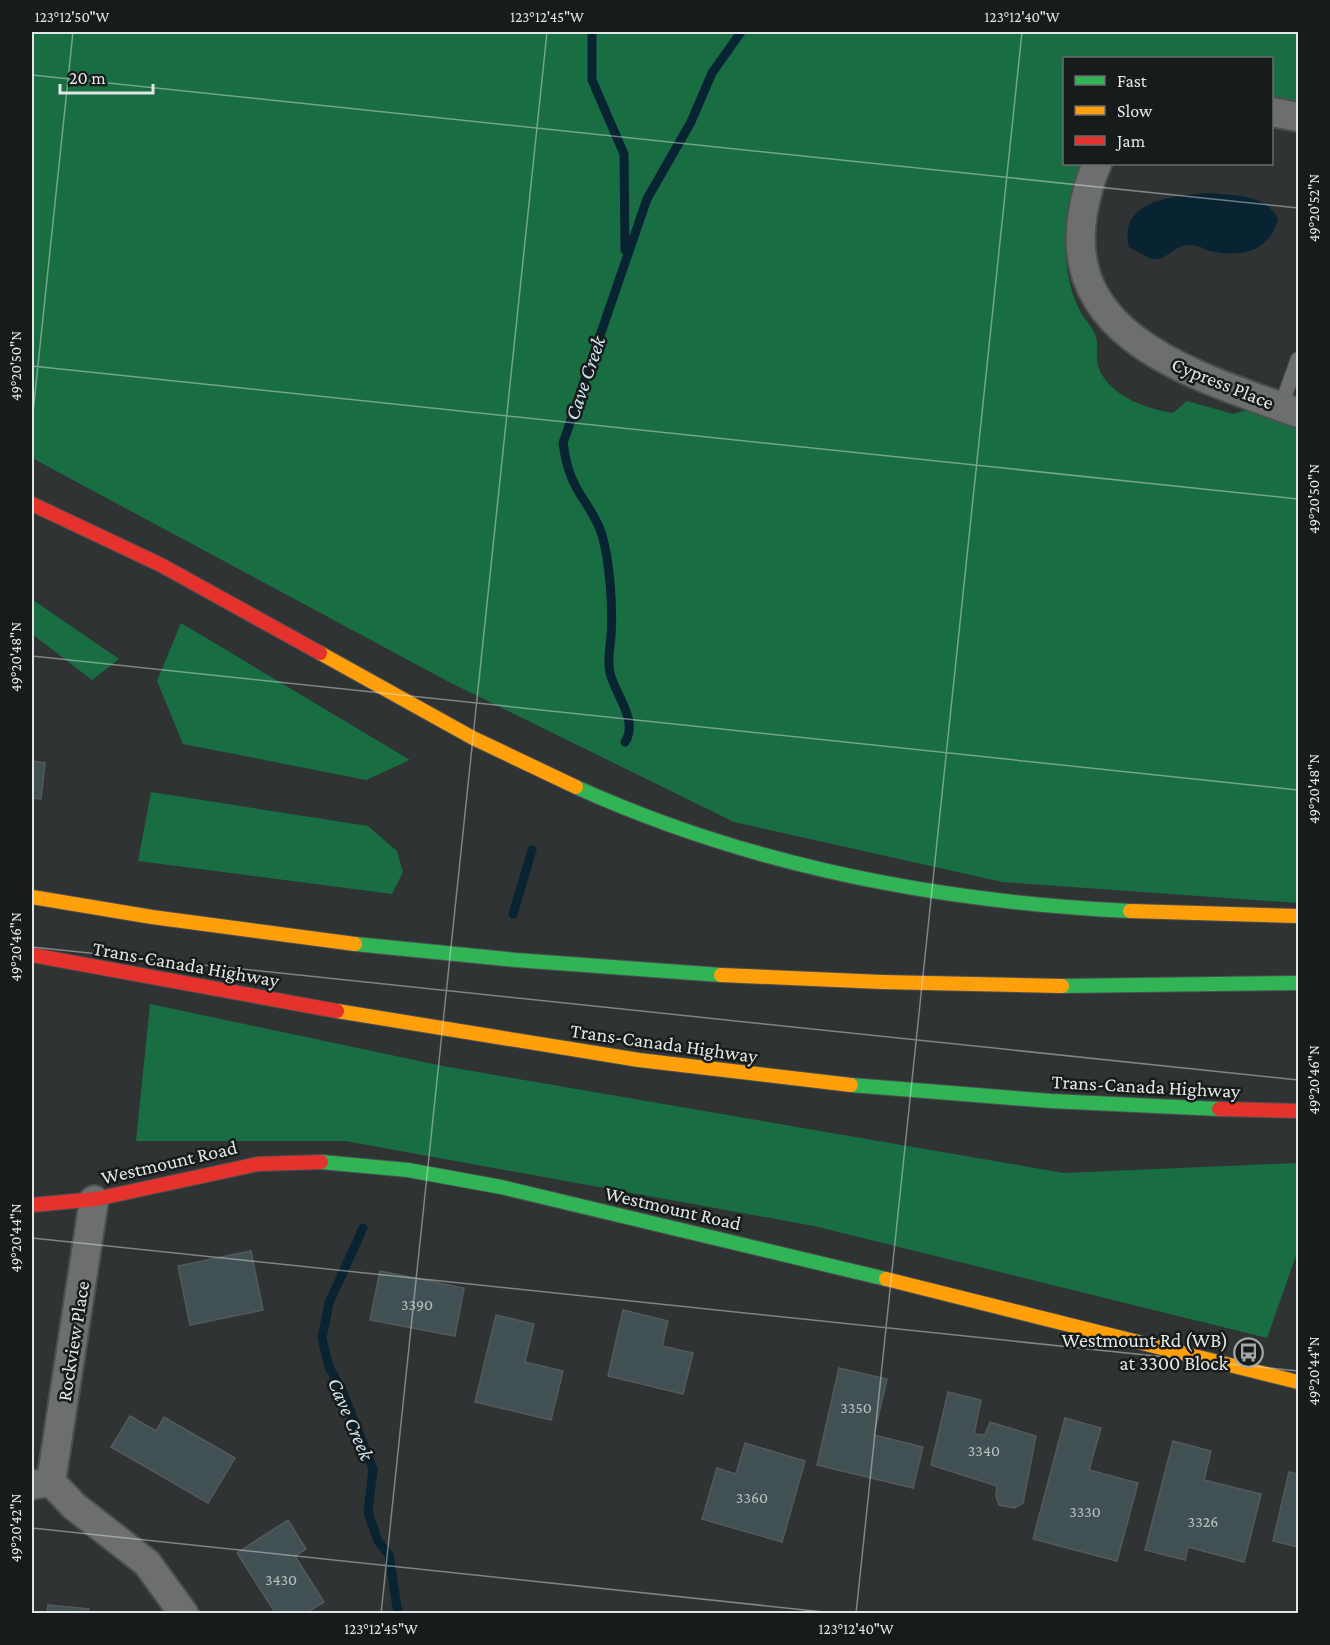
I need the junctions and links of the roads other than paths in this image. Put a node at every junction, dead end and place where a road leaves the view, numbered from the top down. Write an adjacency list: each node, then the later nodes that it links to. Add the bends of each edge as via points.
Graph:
1 (1273, 112): 2 (street)
2 (1299, 117)
3 (1097, 165): 5 (street, Cypress Place, via 1087,191 1079,243 1084,274 1095,299 1110,318 1159,356 1190,372)
4 (1299, 359): 5 (lane)
5 (1290, 409)
6 (32, 504): 8 (main road, via 179,573 489,747 688,831 822,870 949,893 1077,907)
7 (32, 897): 10 (main road, Trans-Canada Highway, via 393,947 650,970 1003,985)
8 (1299, 916)
9 (32, 956): 11 (main road, Trans-Canada Highway, via 472,1034 742,1073 994,1097)
10 (1299, 983)
11 (1299, 1111)
12 (94, 1200): 13 (main road, Westmount Road); 14 (main road, Westmount Road, via 251,1163 312,1161 396,1168 488,1184); 15 (street, Rockview Place)
13 (32, 1205)
14 (1299, 1382)
15 (41, 1484): 16 (street, Rockview Place, via 147,1563)
16 (184, 1614)

